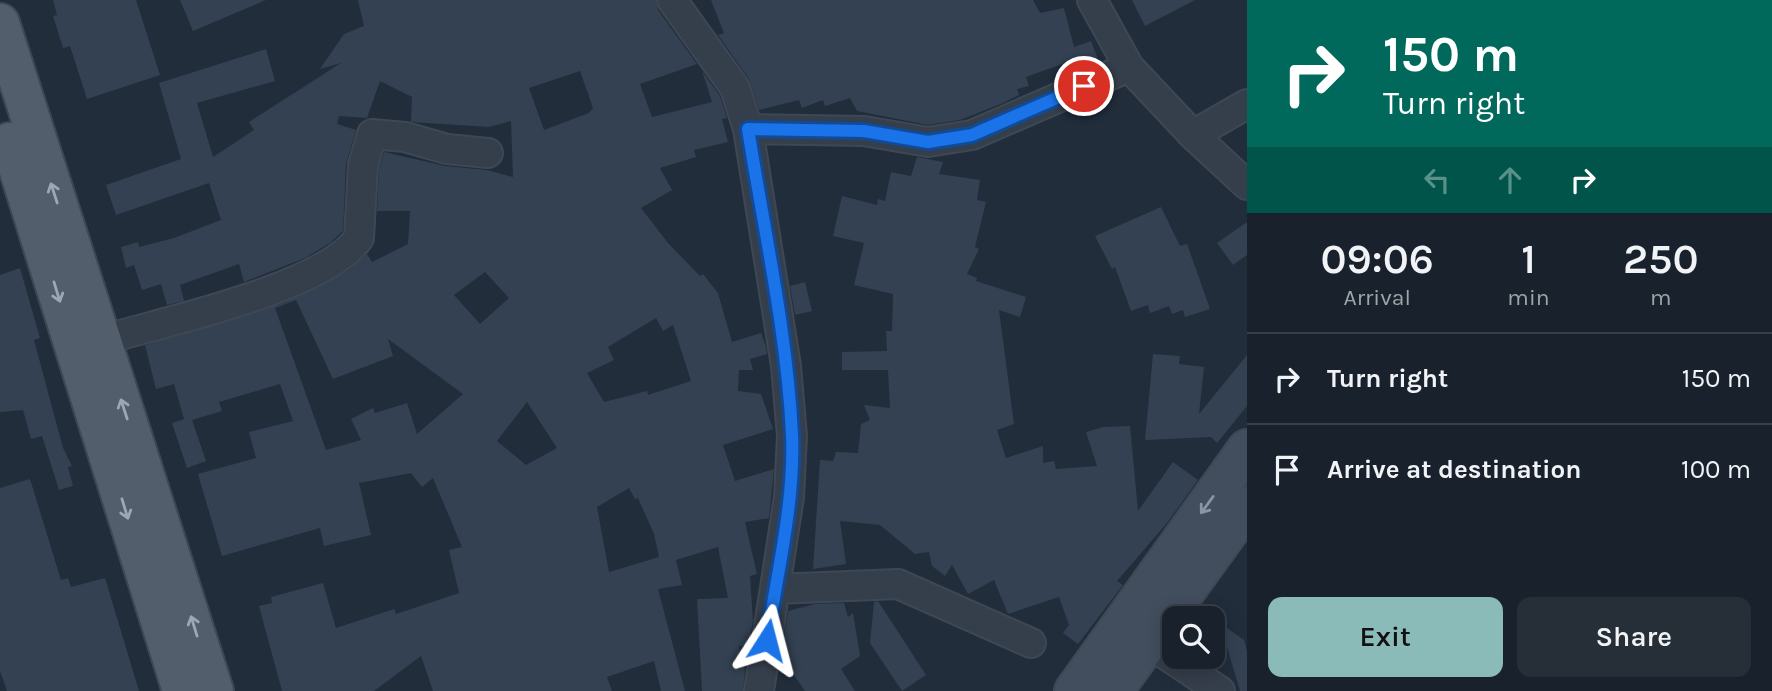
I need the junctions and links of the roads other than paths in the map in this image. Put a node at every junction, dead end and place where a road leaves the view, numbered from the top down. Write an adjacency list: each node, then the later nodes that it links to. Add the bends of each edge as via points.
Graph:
1 (672, 0): 7 (street, via 735,88)
2 (1092, 0): 4 (street)
3 (0, 23): 11 (main road, one-way to 3)
4 (1129, 67): 7 (street, via 972,135 928,142 864,131); 8 (street)
5 (1247, 104): 8 (street)
6 (0, 110): 17 (main road, one-way to 17)
7 (748, 129): 14 (street, via 786,366 792,436 789,497)
8 (1193, 135): 10 (street)
9 (488, 153): 11 (street, via 372,134 363,165 359,238 339,259 288,284)
10 (1247, 185)
11 (102, 340): 18 (main road, one-way to 11)
12 (1247, 449): 20 (street, one-way to 20)
13 (1247, 507): 16 (street)
14 (775, 589): 15 (street, via 898,584); 19 (street)
15 (1031, 643)
16 (1148, 643): 21 (street); 22 (street)
17 (182, 691)
18 (214, 691)
19 (759, 691)
20 (1074, 691)
21 (1114, 691)
22 (1220, 691)

